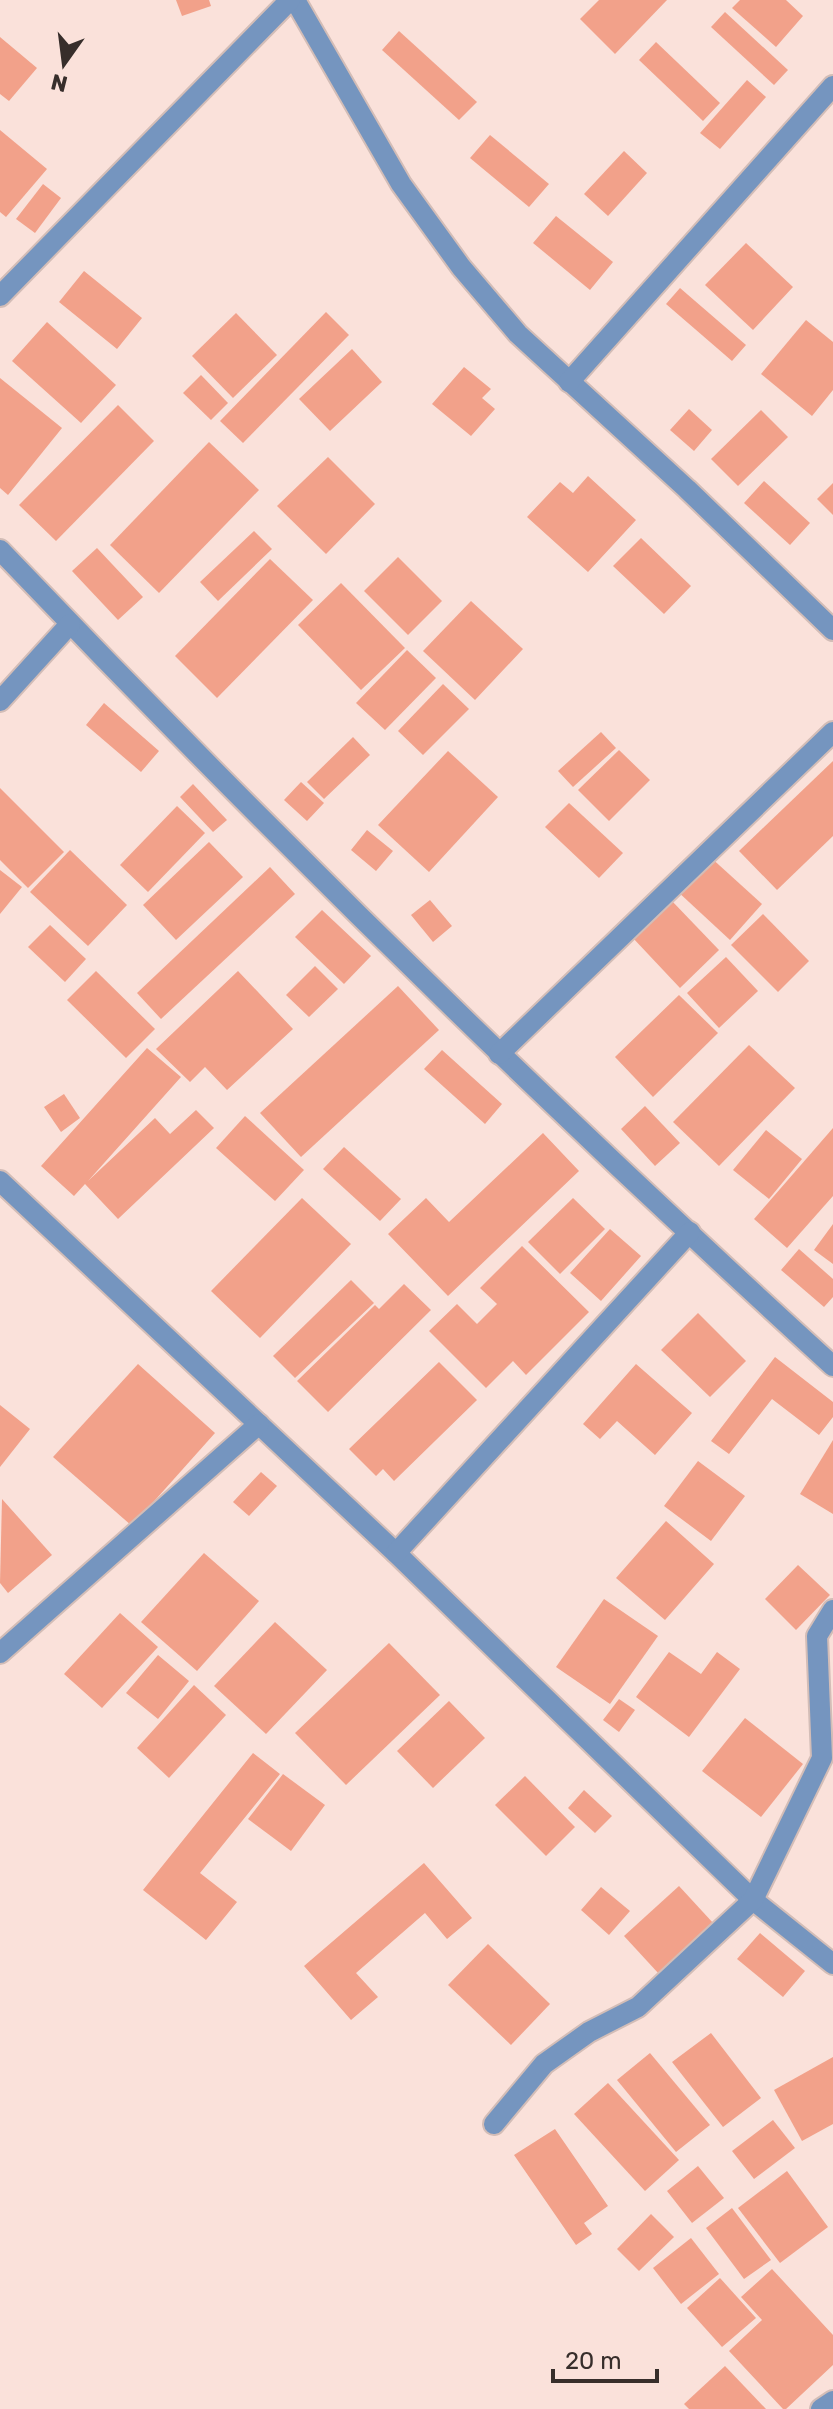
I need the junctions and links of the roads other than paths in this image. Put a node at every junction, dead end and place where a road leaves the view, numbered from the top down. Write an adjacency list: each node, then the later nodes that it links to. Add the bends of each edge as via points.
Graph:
1 (292, 0): 3 (street); 4 (street, via 435,232 518,334)
2 (833, 86): 4 (street)
3 (0, 296)
4 (569, 382): 7 (street)
5 (0, 550): 6 (street)
6 (70, 624): 8 (street); 10 (street)
7 (833, 630)
8 (0, 701)
9 (833, 732): 10 (street)
10 (499, 1054): 12 (street)
11 (0, 1181): 14 (street)
12 (690, 1232): 13 (street); 15 (street)
13 (833, 1366)
14 (259, 1424): 15 (street); 17 (street)
15 (396, 1553): 18 (street)
16 (833, 1610): 18 (street, via 817,1636 822,1758)
17 (0, 1653)
18 (753, 1900): 19 (street); 20 (street, via 638,2007 589,2032 544,2064)
19 (833, 1964)
20 (494, 2124)
21 (833, 2401): 22 (street)
22 (821, 2409)

